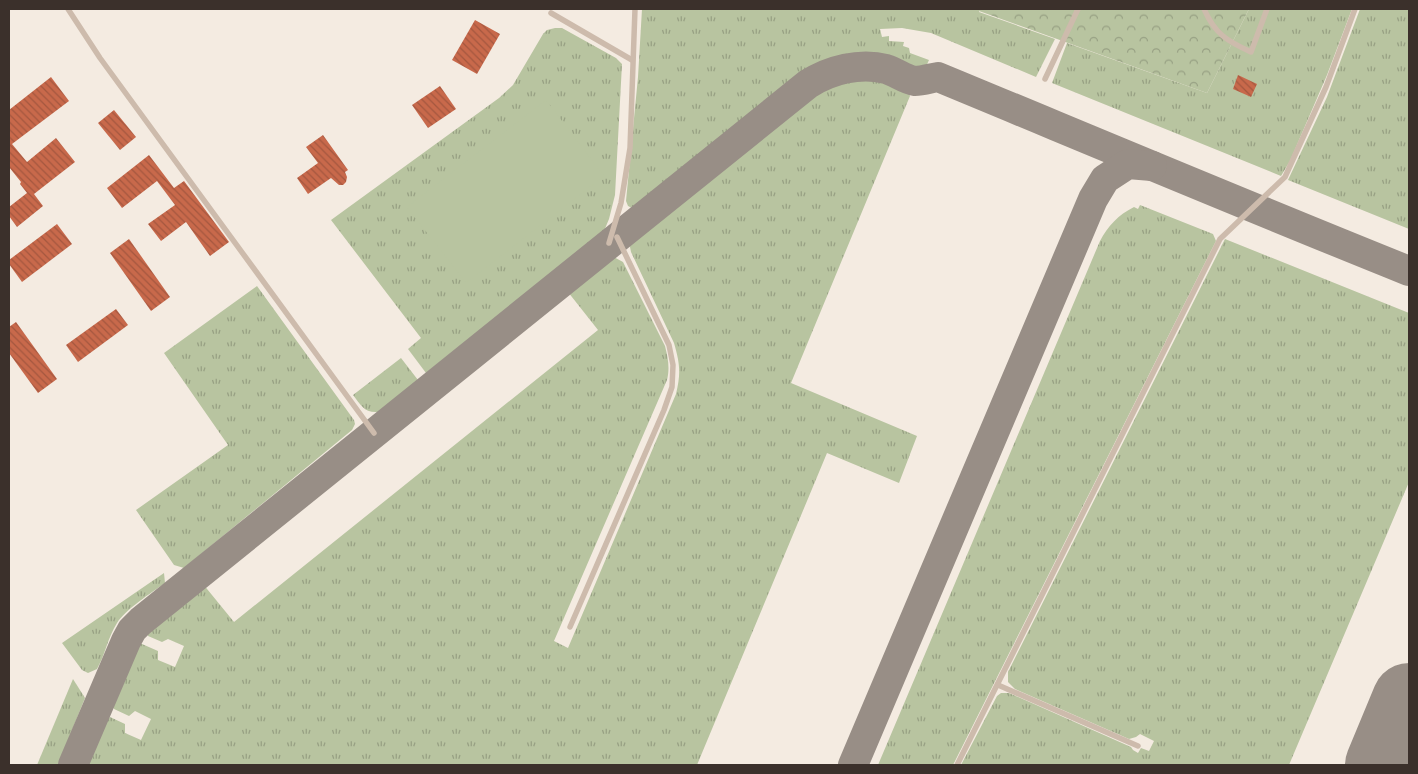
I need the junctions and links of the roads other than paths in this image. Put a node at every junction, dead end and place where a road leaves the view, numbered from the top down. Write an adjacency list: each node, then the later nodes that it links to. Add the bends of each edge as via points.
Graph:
1 (68, 9): 12 (lane, via 105,66)
2 (635, 9): 8 (lane)
3 (1078, 9): 9 (lane)
4 (1204, 9): 5 (lane, via 1220,34 1251,52)
5 (1267, 9)
6 (1355, 9): 14 (lane, via 1326,88 1285,178 1220,239)
7 (551, 13): 8 (lane)
8 (632, 60): 11 (lane, via 630,148)
9 (1046, 79)
10 (617, 237): 13 (lane, via 669,345 672,387)
11 (609, 244)
12 (374, 433)
13 (570, 627)
14 (998, 685): 15 (lane); 16 (lane)
15 (1138, 746)
16 (957, 765)

